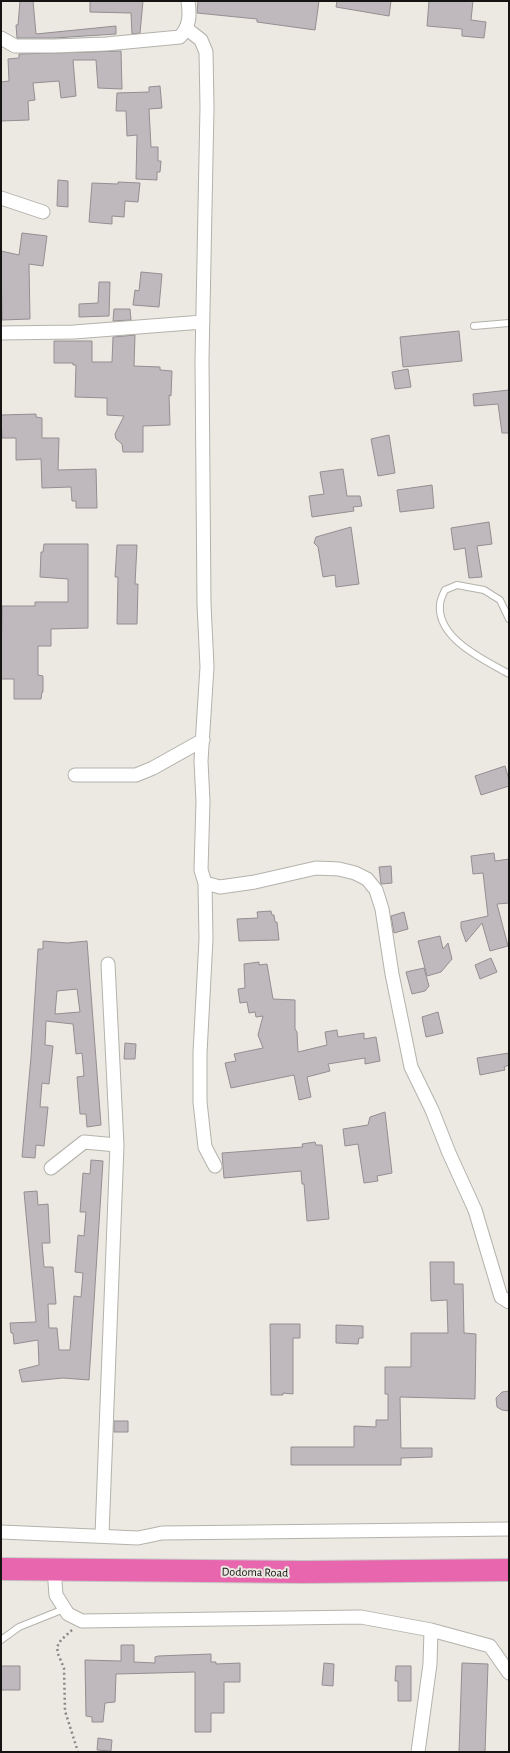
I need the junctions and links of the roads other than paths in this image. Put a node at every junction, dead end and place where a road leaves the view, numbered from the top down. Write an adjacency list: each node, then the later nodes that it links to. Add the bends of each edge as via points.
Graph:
1 (188, 1): 2 (street, via 190,11)
2 (187, 29): 3 (street, via 180,37 62,46 15,46); 6 (street, via 201,40 206,52)
3 (1, 38)
4 (1, 198): 5 (street)
5 (43, 212)
6 (204, 322): 9 (street, via 74,332); 12 (street, via 204,604 208,667)
7 (509, 323): 8 (lane)
8 (474, 326)
9 (1, 333)
10 (509, 619): 11 (lane, via 500,600 484,590 457,585 445,590 440,605 443,623 459,644)
11 (509, 674)
12 (203, 740): 13 (street, via 136,775); 14 (street, via 201,870)
13 (75, 775)
14 (205, 883): 17 (street, via 206,939 200,1102 205,1146); 19 (street, via 220,887 316,868 355,873 367,880 376,890 382,909 411,1067 475,1210 502,1297)
15 (108, 964): 16 (street)
16 (117, 1145): 18 (street, via 84,1142); 22 (street)
17 (215, 1166)
18 (51, 1168)
19 (509, 1302)
20 (509, 1529): 22 (street, via 162,1533 138,1538)
21 (1, 1532): 22 (street)
22 (102, 1536)
23 (1, 1569): 24 (highway, Dodoma Road)
24 (54, 1569): 25 (highway, Dodoma Road, via 304,1572); 26 (street, via 56,1595)
25 (509, 1570)
26 (64, 1609): 27 (street, via 82,1621 361,1617); 28 (lane, via 19,1627)
27 (431, 1630): 29 (street, via 490,1646); 30 (street, via 430,1664)
28 (1, 1640)
29 (509, 1672)
30 (418, 1752)

